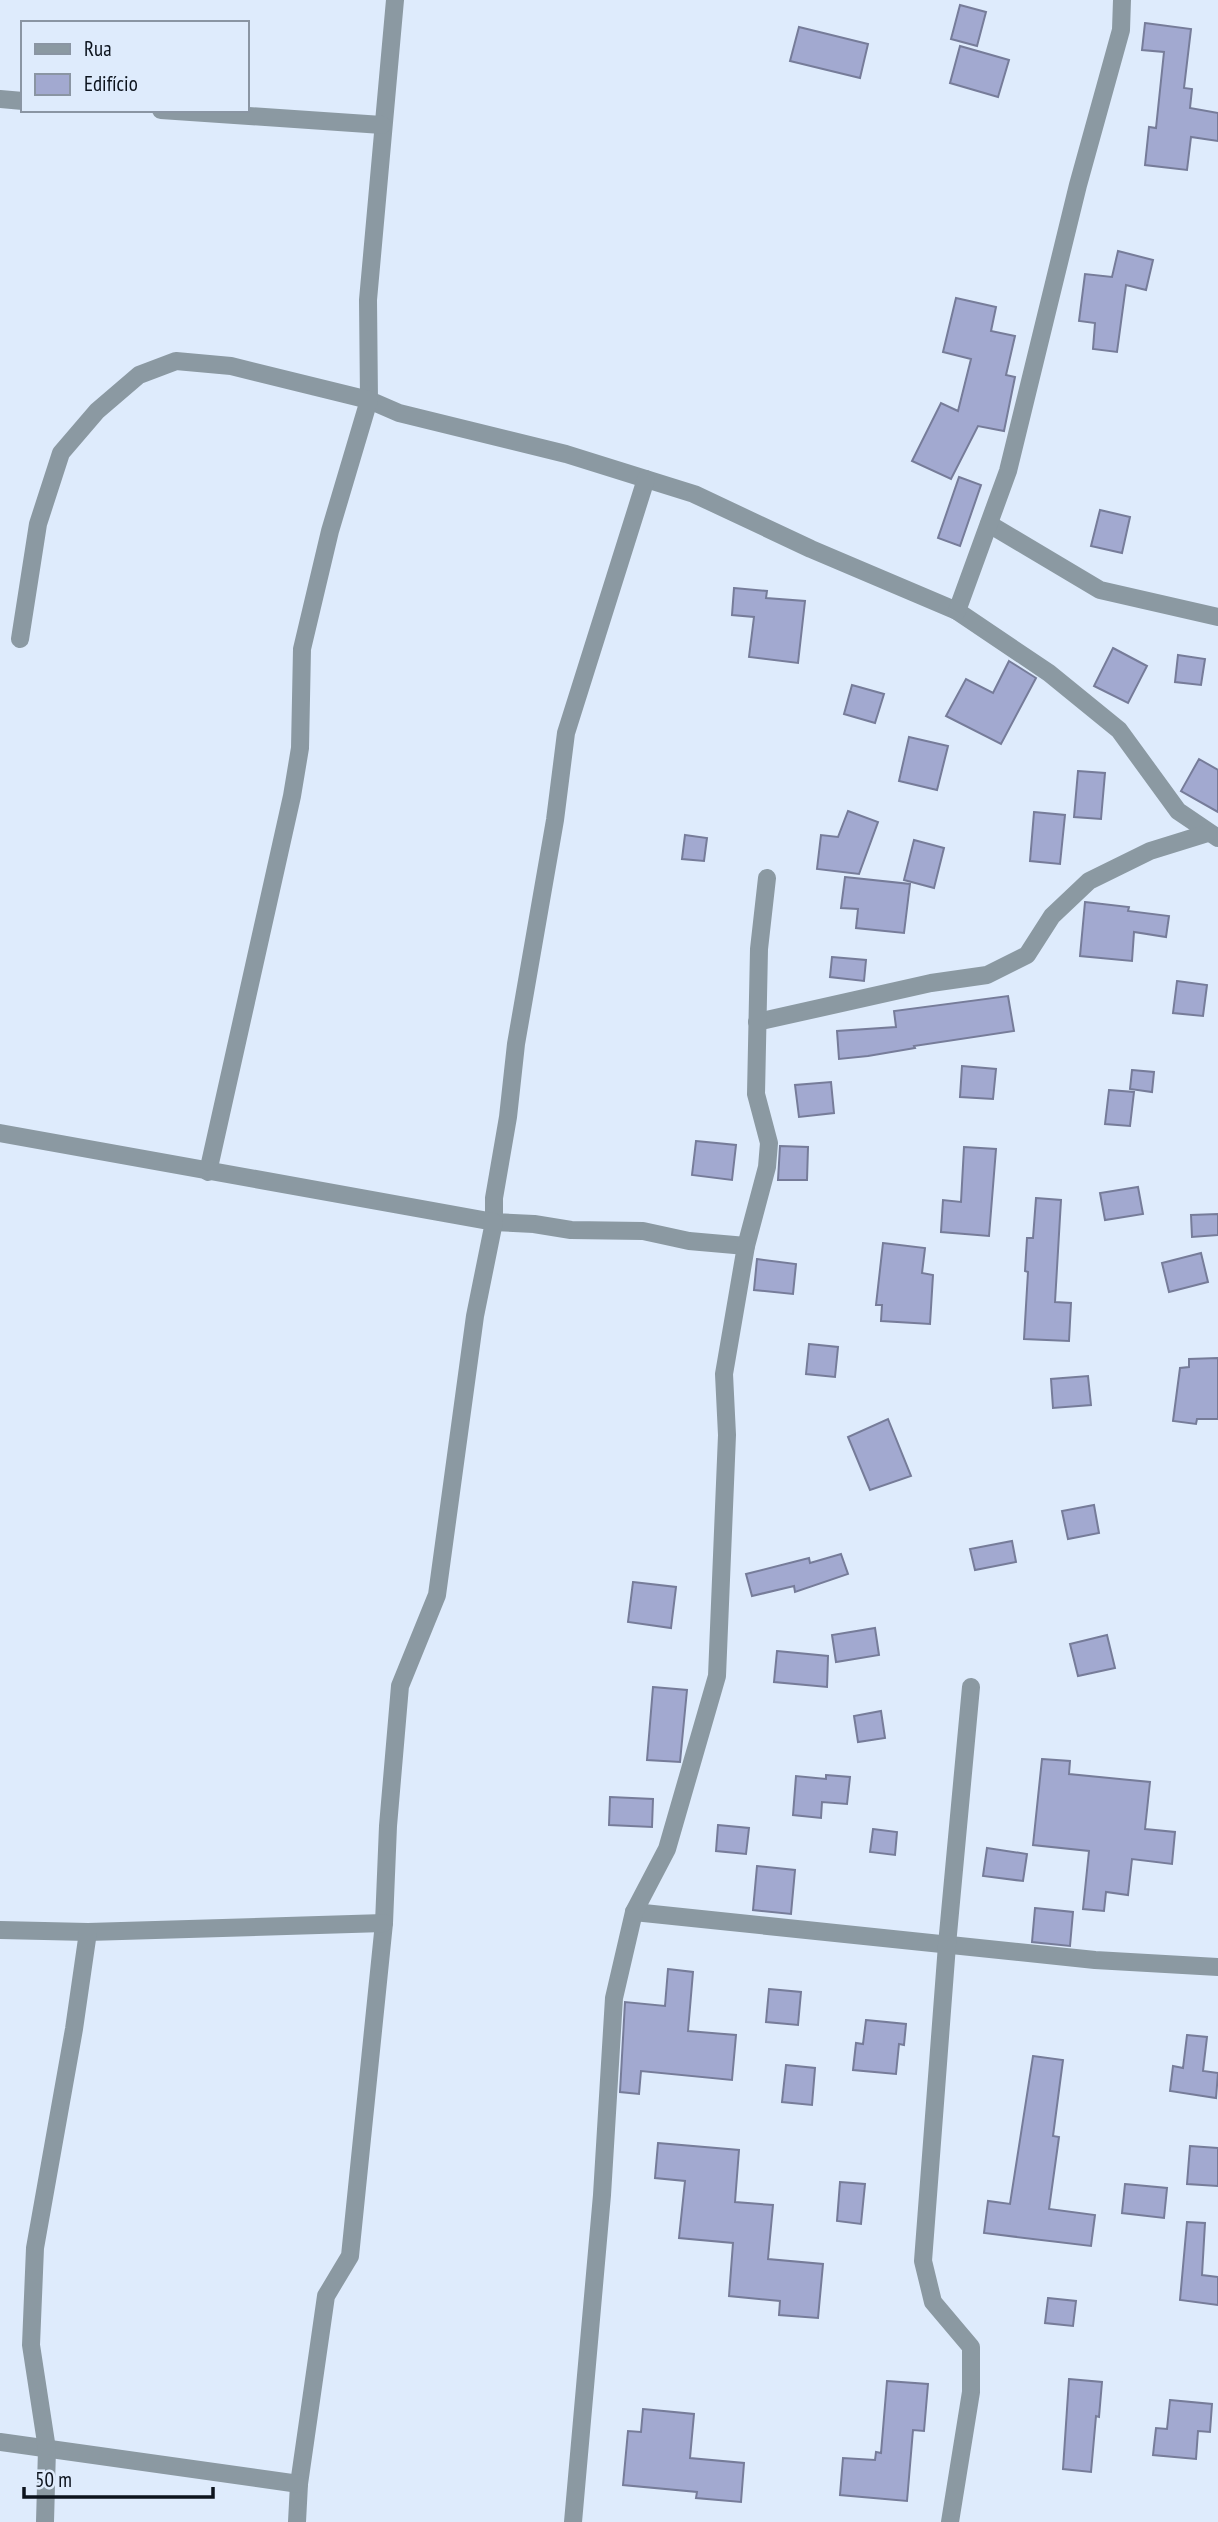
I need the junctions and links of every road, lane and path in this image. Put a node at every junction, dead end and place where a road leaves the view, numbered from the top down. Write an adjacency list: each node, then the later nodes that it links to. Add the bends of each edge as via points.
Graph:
1 (395, 0): 6 (street)
2 (1122, 0): 9 (street, via 1121,30 1008,471)
3 (0, 99): 4 (street)
4 (21, 101)
5 (191, 112): 6 (street)
6 (382, 125): 7 (street, via 368,300)
7 (369, 400): 8 (street, via 399,413 566,454); 12 (street, via 232,366 176,361 139,375 97,411 61,453 38,524); 17 (street, via 330,531 302,649 300,748 292,796)
8 (646, 479): 10 (street, via 694,494); 18 (street, via 566,733 516,1044)
9 (989, 524): 10 (street); 11 (street, via 1100,590)
10 (957, 611): 13 (street, via 1049,673 1119,730 1178,811)
11 (1218, 617)
12 (20, 639)
13 (1213, 836): 15 (street, via 1150,851 1089,881 1052,916 1027,955 988,975)
14 (767, 878): 15 (street)
15 (757, 1022): 19 (street, via 756,1094 769,1143)
16 (0, 1133): 17 (street)
17 (208, 1172): 18 (street)
18 (494, 1222): 19 (street, via 643,1231); 22 (street, via 475,1316 437,1595 400,1686)
19 (746, 1246): 21 (street, via 724,1374 727,1435 717,1676 667,1849)
20 (971, 1687): 25 (street)
21 (634, 1912): 25 (street); 32 (street, via 614,1998)
22 (384, 1923): 24 (street); 29 (street, via 350,2256 326,2297)
23 (0, 1930): 24 (street)
24 (88, 1933): 28 (street, via 35,2248 31,2345)
25 (947, 1945): 26 (street); 33 (street, via 923,2261 933,2302 971,2347 971,2392)
26 (1218, 1967)
27 (0, 2442): 28 (street)
28 (47, 2449): 29 (street); 30 (street)
29 (299, 2484): 31 (street)
30 (45, 2522)
31 (297, 2522)
32 (573, 2522)
33 (950, 2522)

